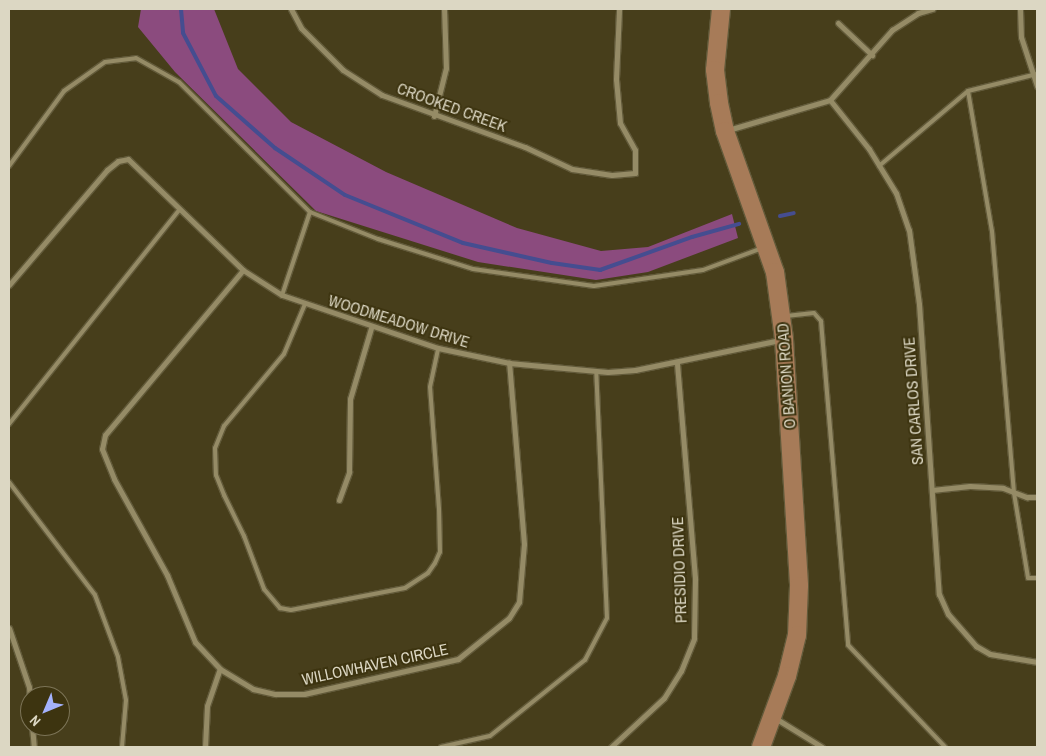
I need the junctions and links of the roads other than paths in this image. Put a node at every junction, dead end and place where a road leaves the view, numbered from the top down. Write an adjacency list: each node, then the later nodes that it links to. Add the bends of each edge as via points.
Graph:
1 (291, 9): 13 (street, CROOKED CREEK, via 301,28 343,70 382,95)
2 (444, 9): 13 (street, via 446,68)
3 (619, 9): 13 (street, CROOKED CREEK, via 616,79 620,123 635,150 635,173 612,175 572,169 525,147)
4 (721, 9): 14 (street, O BANION ROAD, via 715,70)
5 (932, 9): 8 (street, via 918,13 892,30)
6 (1020, 9): 9 (street, via 1021,37)
7 (838, 23): 8 (street)
8 (872, 55): 12 (street)
9 (1034, 74): 10 (street); 11 (lane)
10 (1037, 86)
11 (968, 91): 16 (lane); 34 (lane, via 992,231)
12 (830, 100): 14 (street); 16 (street, SAN CARLOS DRIVE)
13 (434, 116)
14 (725, 131): 19 (street, O BANION ROAD)
15 (9, 166): 18 (lane, via 64,91 106,62 136,58 179,82)
16 (878, 166): 33 (street, SAN CARLOS DRIVE, via 896,193 909,230)
17 (179, 210): 20 (street, WOODMEADOW DRIVE); 21 (street, WOODMEADOW DRIVE, via 140,168 128,159 118,161); 31 (lane)
18 (310, 212): 19 (lane, via 378,240 473,268 594,286 703,270); 22 (lane)
19 (767, 246): 24 (street, O BANION ROAD, via 775,272)
20 (243, 270): 22 (street, WOODMEADOW DRIVE); 40 (street, WILLOWHAVEN CIRCLE, via 105,435 102,449 114,479 167,575 195,642)
21 (9, 285)
22 (282, 295): 23 (street, WOODMEADOW DRIVE)
23 (305, 304): 25 (street, WOODMEADOW DRIVE); 27 (lane, via 284,354 224,426 215,448 216,475 224,495 264,589 280,608 291,610 405,588 428,573 435,563 440,552 440,518 430,388)
24 (781, 317): 26 (street, O BANION ROAD); 49 (lane, via 814,314 821,321 848,645)
25 (371, 328): 27 (street, WOODMEADOW DRIVE); 36 (street, via 350,399 350,464)
26 (784, 339): 28 (street, WOODMEADOW DRIVE); 42 (street, O BANION ROAD, via 800,586 798,634)
27 (438, 348): 29 (street, WOODMEADOW DRIVE)
28 (676, 362): 30 (street, WOODMEADOW DRIVE, via 635,370); 46 (street, PRESIDIO DRIVE, via 695,578 694,638 681,671 664,698)
29 (510, 363): 30 (street, WOODMEADOW DRIVE); 40 (street, WILLOWHAVEN CIRCLE, via 524,544 521,594 509,618 458,659 304,694 275,694 253,689)
30 (596, 371): 45 (lane, via 608,618 585,660 490,736)
31 (9, 424)
32 (9, 482): 43 (lane, via 95,595 118,657 125,691)
33 (932, 490): 34 (street, via 970,486 1003,488); 39 (street, SAN CARLOS DRIVE, via 939,594 948,614 965,637 990,654)
34 (1014, 493): 35 (street); 37 (lane, via 1028,578)
35 (1037, 497)
36 (339, 500)
37 (1037, 578)
38 (9, 628): 41 (street)
39 (1037, 662)
40 (220, 669): 44 (street, via 207,706)
41 (29, 686)
42 (773, 717): 47 (street, O BANION ROAD); 48 (street)
43 (122, 747)
44 (205, 747)
45 (441, 747)
46 (611, 747)
47 (761, 747)
48 (822, 747)
49 (945, 747)

